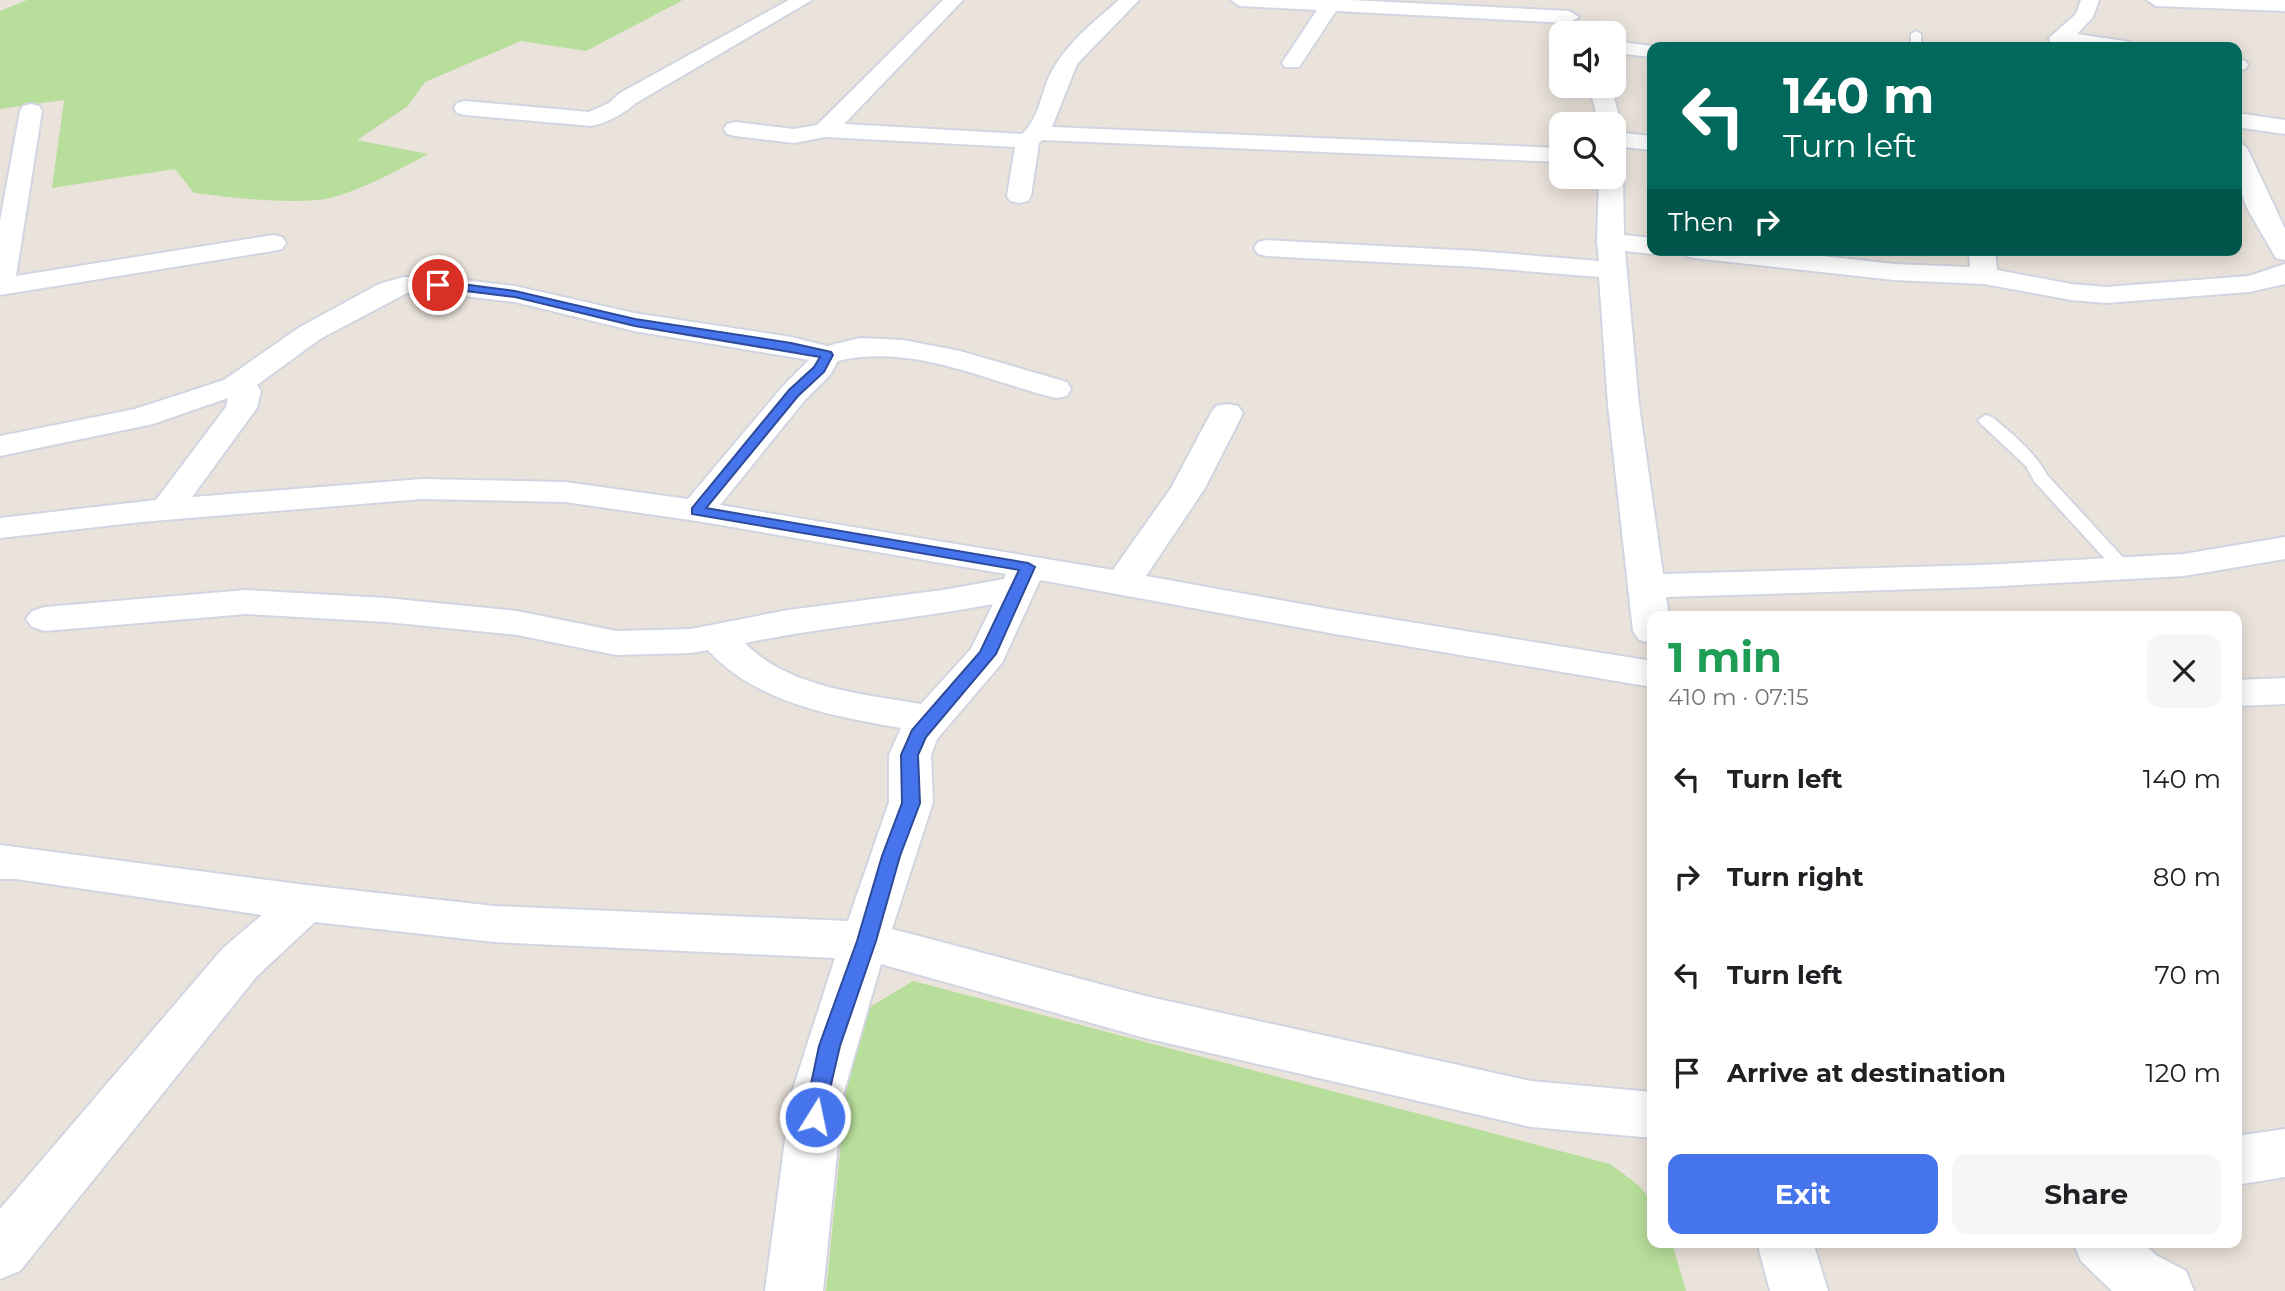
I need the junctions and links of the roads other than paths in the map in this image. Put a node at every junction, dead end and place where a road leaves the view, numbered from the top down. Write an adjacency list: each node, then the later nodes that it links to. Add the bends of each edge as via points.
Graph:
1 (803, 0): 16 (street, via 592,120)
2 (954, 0): 21 (street)
3 (1130, 0): 22 (street, via 1067,63)
4 (1240, 0): 7 (street)
5 (2090, 0): 12 (street, via 2089,10)
6 (2156, 0): 8 (street)
7 (1330, 5): 9 (street); 15 (street)
8 (2285, 5)
9 (1569, 17)
10 (1916, 34): 11 (lane)
11 (1916, 42)
12 (2061, 42)
13 (1626, 48): 14 (street)
14 (1647, 50)
15 (1292, 63)
16 (465, 107)
17 (31, 111): 38 (street)
18 (2242, 121): 19 (street)
19 (2285, 127)
20 (735, 129): 21 (street, via 794,136)
21 (825, 130): 22 (street)
22 (1033, 137): 25 (street); 28 (street)
23 (1626, 140): 24 (street)
24 (1647, 142)
25 (1549, 156)
26 (2242, 160): 29 (street)
27 (1611, 189): 34 (street)
28 (1019, 195)
29 (2273, 211): 33 (street)
30 (273, 243): 38 (street)
31 (1647, 247): 34 (street)
32 (1267, 248): 34 (street, via 1476,259)
33 (2285, 252)
34 (1611, 255): 52 (street, via 1616,354)
35 (1749, 256): 36 (street, via 1894,272)
36 (1983, 263): 37 (street, via 2071,292 2106,295 2249,284)
37 (2285, 272)
38 (0, 285)
39 (827, 355): 40 (street, via 635,322 515,294 404,285 310,333); 41 (street, via 860,347 903,349 949,357); 46 (street)
40 (234, 386): 44 (street, via 142,417); 45 (street, via 246,391 242,408)
41 (1056, 390)
42 (1227, 413): 51 (street, via 1188,488)
43 (1986, 420): 49 (lane, via 2033,464)
44 (0, 446)
45 (166, 510): 46 (street, via 422,489 493,489 565,492); 47 (street)
46 (697, 511): 50 (street)
47 (0, 528)
48 (2285, 548): 49 (street, via 2184,565)
49 (2123, 568): 52 (street)
50 (1023, 577): 51 (street); 55 (street, via 943,602); 59 (street, via 988,654)
51 (1123, 583): 56 (street)
52 (1646, 586): 53 (street)
53 (1649, 611)
54 (45, 619): 55 (street, via 246,603 386,610 517,624 616,643)
55 (717, 636): 59 (street, via 744,665 783,684)
56 (1647, 673)
57 (2285, 691): 58 (street)
58 (2242, 694)
59 (931, 720): 62 (street, via 918,734 910,755 911,803)
60 (0, 862): 61 (street)
61 (306, 903): 62 (street, via 494,923); 68 (street, via 240,962)
62 (866, 941): 63 (street, via 1145,1017 1531,1104); 69 (street, via 817,1095)
63 (1647, 1115)
64 (2285, 1153): 65 (street)
65 (2242, 1160)
66 (1787, 1248): 70 (street)
67 (2107, 1248): 71 (street, via 2136,1275)
68 (0, 1252)
69 (794, 1291)
70 (1799, 1291)
71 (2165, 1291)

